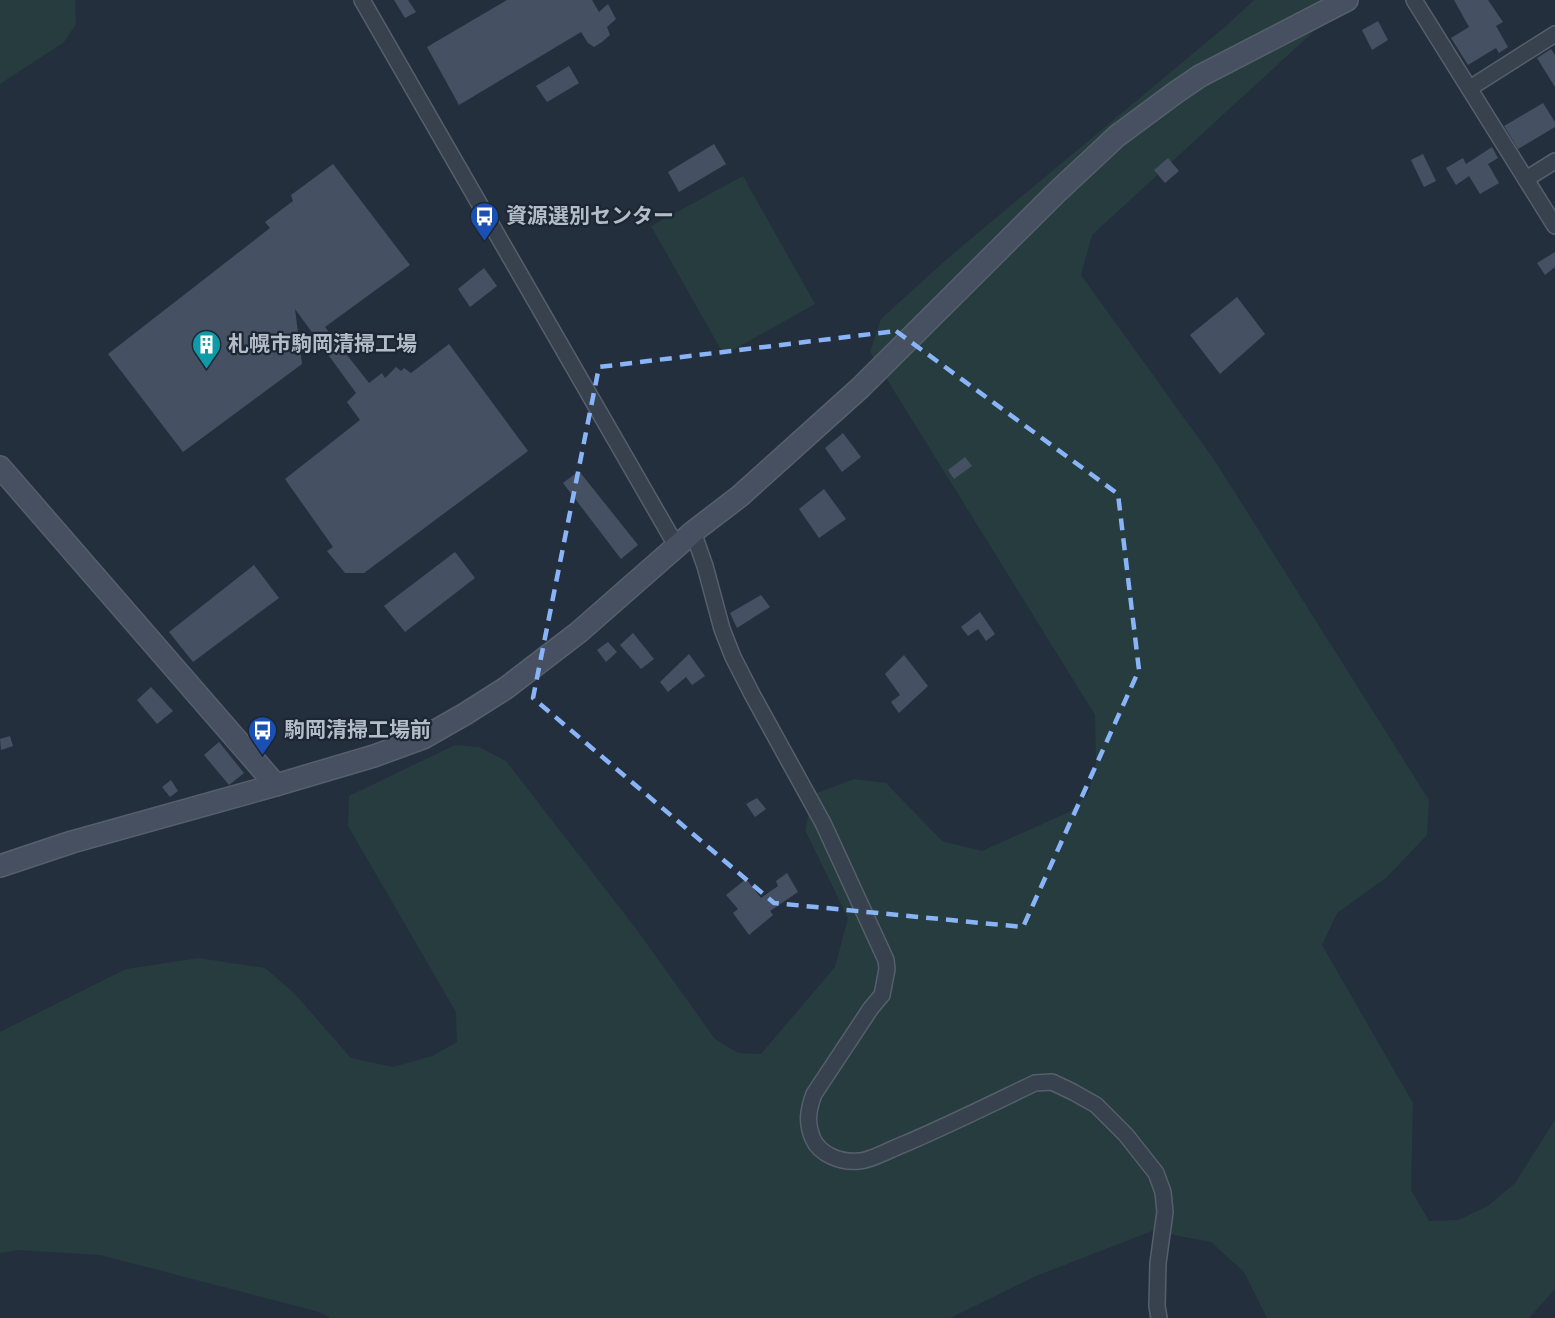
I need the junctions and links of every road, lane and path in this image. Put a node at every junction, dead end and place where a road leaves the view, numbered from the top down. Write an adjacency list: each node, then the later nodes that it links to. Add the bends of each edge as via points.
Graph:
1 (362, 0): 11 (street)
2 (1347, 0): 10 (street, via 1200,76 1117,136 860,388 740,496)
3 (1414, 0): 5 (street)
4 (1555, 34): 5 (street)
5 (1470, 88): 7 (street)
6 (1555, 161): 7 (street)
7 (1526, 179): 8 (street)
8 (1555, 226)
9 (0, 467): 12 (street)
10 (693, 532): 11 (street); 14 (street, via 734,657 823,823 886,960 882,995 814,1095 808,1122 815,1144 832,1156 861,1161 940,1129 1035,1083 1052,1082 1073,1092 1096,1105 1156,1173 1165,1212 1158,1263)
11 (677, 547): 12 (street, via 579,632 465,714 423,738)
12 (276, 786): 13 (street)
13 (1, 862)
14 (1159, 1318)

